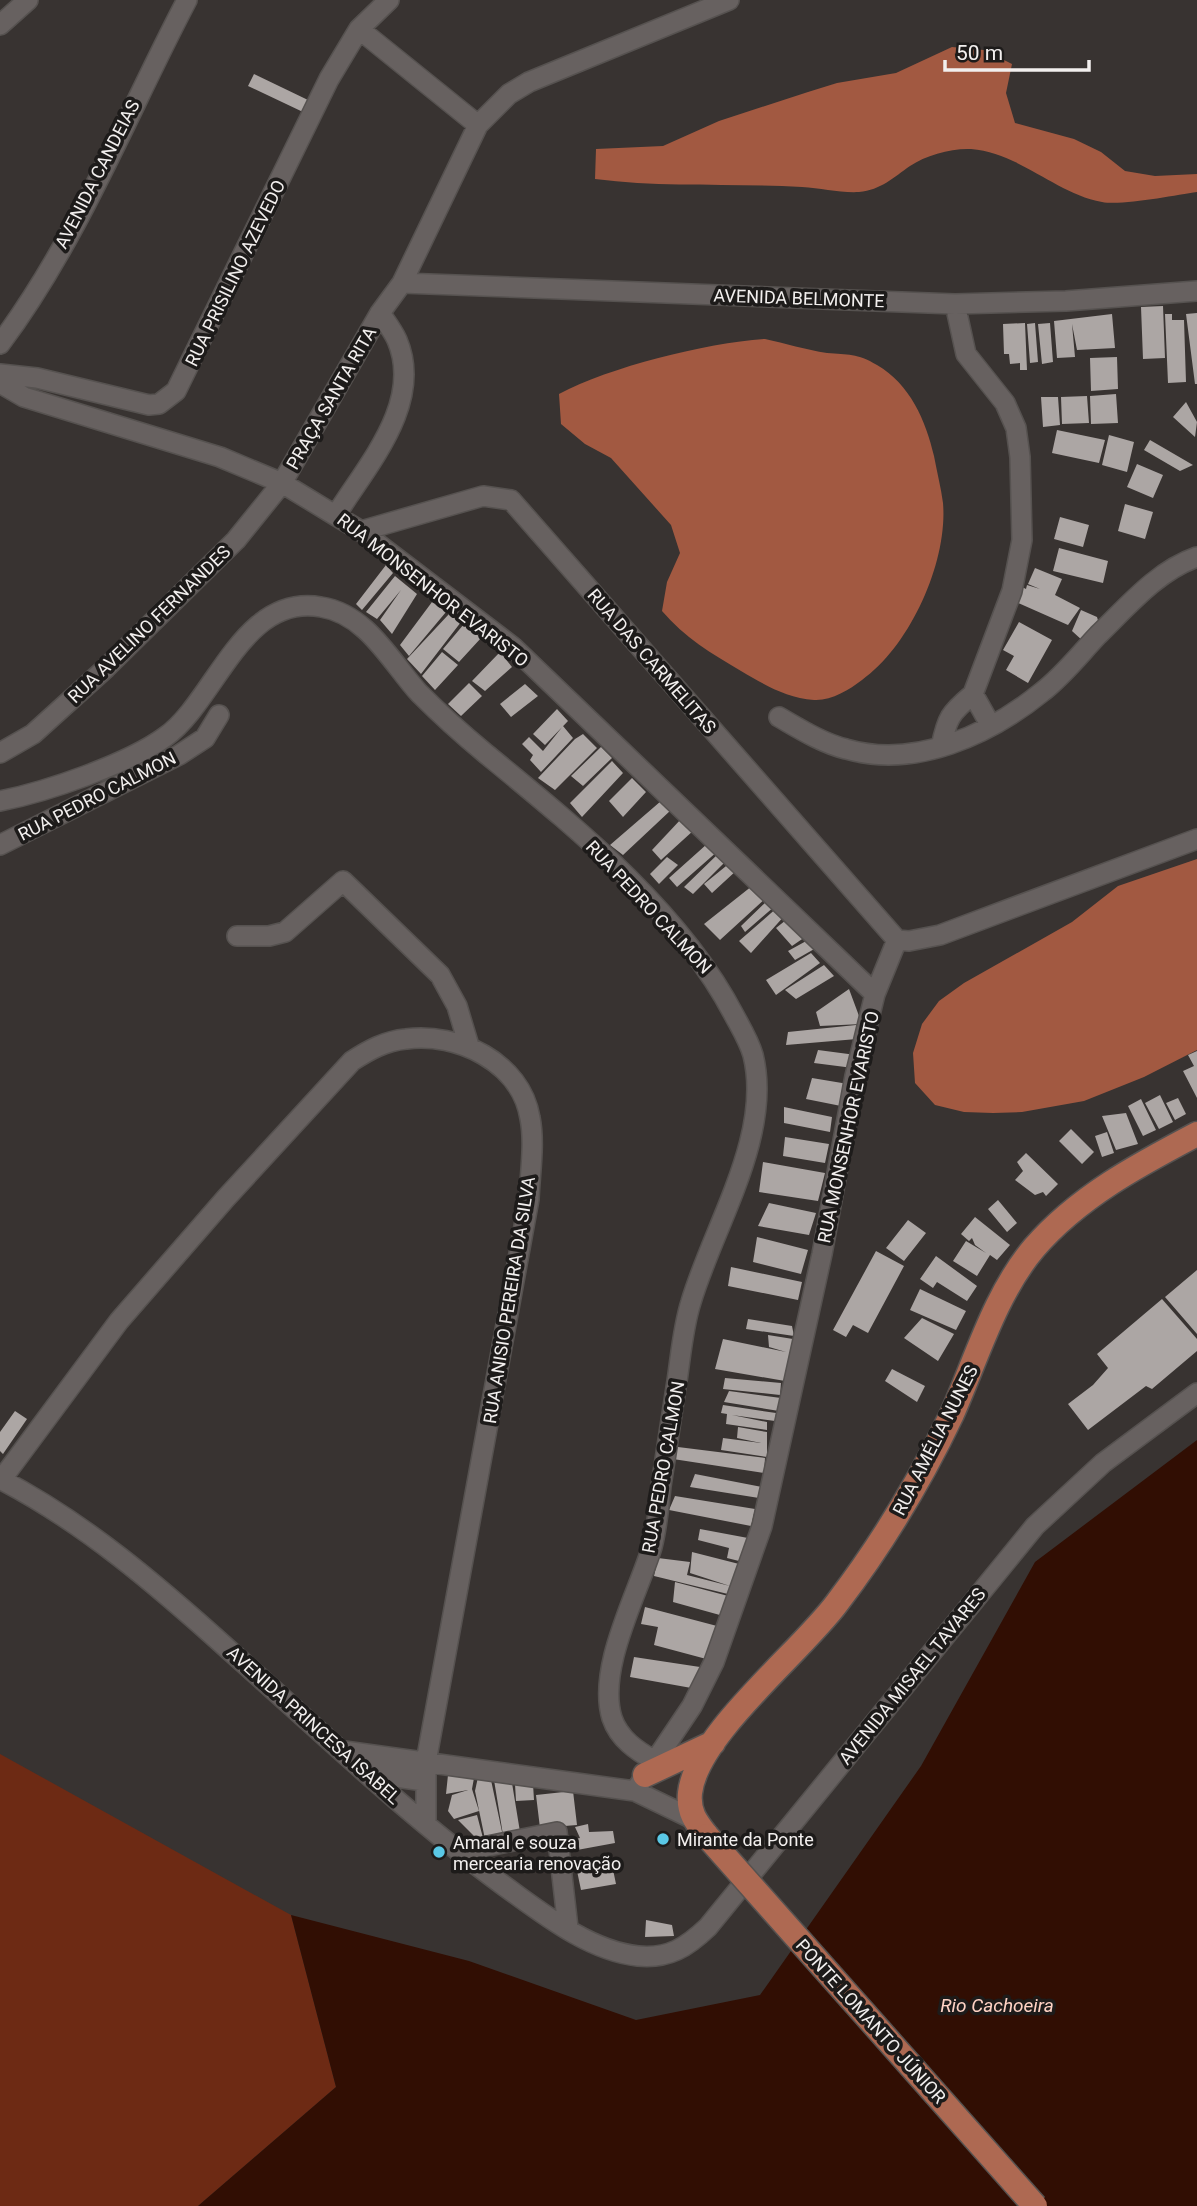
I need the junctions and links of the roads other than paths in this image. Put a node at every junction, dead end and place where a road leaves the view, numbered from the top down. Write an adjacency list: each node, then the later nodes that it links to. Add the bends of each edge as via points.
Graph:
1 (28, 0): 5 (street)
2 (187, 0): 12 (street, AVENIDA CANDEIAS, via 91,192)
3 (389, 0): 6 (street, RUA PRISILINO AZEVEDO)
4 (729, 0): 7 (street, PRAÇA SANTA RITA, via 529,82 509,94)
5 (0, 25)
6 (359, 29): 7 (street); 13 (street, RUA PRISILINO AZEVEDO, via 329,79 176,391 159,404 149,405 37,378)
7 (478, 125): 8 (street, PRAÇA SANTA RITA)
8 (402, 283): 10 (street, AVENIDA BELMONTE); 11 (street, PRAÇA SANTA RITA)
9 (1197, 291): 10 (street, AVENIDA BELMONTE)
10 (955, 304): 19 (street, via 966,354 1005,403 1016,428 1022,483 1022,540 1012,591)
11 (380, 313): 15 (street, PRAÇA SANTA RITA); 16 (street, PRAÇA SANTA RITA, via 397,340 403,390 394,424)
12 (0, 344)
13 (0, 374)
14 (0, 383): 15 (street, RUA MONSENHOR EVARISTO, via 24,397 220,457)
15 (282, 482): 16 (street, RUA MONSENHOR EVARISTO); 23 (street, RUA AVELINO FERNANDES, via 236,540 181,595 33,734)
16 (336, 515): 17 (street, RUA MONSENHOR EVARISTO)
17 (361, 531): 29 (street, RUA DAS CARMELITAS, via 483,496 511,500); 30 (street, RUA MONSENHOR EVARISTO, via 513,647)
18 (1197, 556): 22 (street, via 1165,572 1043,692)
19 (973, 694): 22 (street); 24 (street, via 946,721)
20 (219, 715): 27 (street, RUA PEDRO CALMON, via 205,737 190,749)
21 (779, 717): 24 (street, via 846,749 883,756 915,755)
22 (991, 726): 24 (street)
23 (1, 746)
24 (941, 747)
25 (0, 801): 39 (street, RUA PEDRO CALMON, via 68,782 156,743 177,727 251,632 293,608 321,607 353,619 442,716 579,832 710,970 752,1051 756,1104 735,1186 687,1317 653,1543 614,1657 611,1717 638,1752)
26 (1197, 839): 29 (street, via 940,935)
27 (0, 845)
28 (237, 936): 31 (street, via 285,932 343,881 440,975 457,1006)
29 (897, 940): 30 (street)
30 (876, 994): 39 (street, RUA MONSENHOR EVARISTO, via 762,1526 714,1662 692,1706)
31 (469, 1046): 34 (street, RUA ANISIO PEREIRA DA SILVA, via 436,1038 406,1039 377,1046 352,1061 119,1321); 37 (street, RUA ANISIO PEREIRA DA SILVA, via 496,1063 524,1101 530,1117 529,1199)
32 (1197, 1134): 35 (main road, RUA AMÉLIA NUNES, via 1143,1162 1068,1212 1032,1250 1007,1291 913,1490 877,1548 836,1605)
33 (1197, 1393): 44 (street, AVENIDA MISAEL TAVARES, via 1103,1463 1035,1526 708,1927 687,1946 665,1956)
34 (1, 1479): 36 (street, AVENIDA PRINCESA ISABEL, via 86,1530 186,1611)
35 (713, 1743): 39 (main road); 41 (main road, RUA AMÉLIA NUNES, via 695,1773 690,1792)
36 (344, 1751): 37 (street); 38 (street, AVENIDA PRINCESA ISABEL)
37 (425, 1772): 38 (street); 39 (street); 40 (street, RUA ANISIO PEREIRA DA SILVA)
38 (366, 1773): 40 (street, AVENIDA PRINCESA ISABEL)
39 (645, 1776): 41 (street)
40 (426, 1824): 42 (street, AVENIDA PRINCESA ISABEL)
41 (700, 1827): 45 (main road, PONTE LOMANTO JÚNIOR, bridge)
42 (459, 1852): 43 (street, AVENIDA PRINCESA ISABEL); 43 (street, via 557,1832)
43 (568, 1928): 44 (street, AVENIDA PRINCESA ISABEL)
44 (637, 1956)
45 (1035, 2206)

